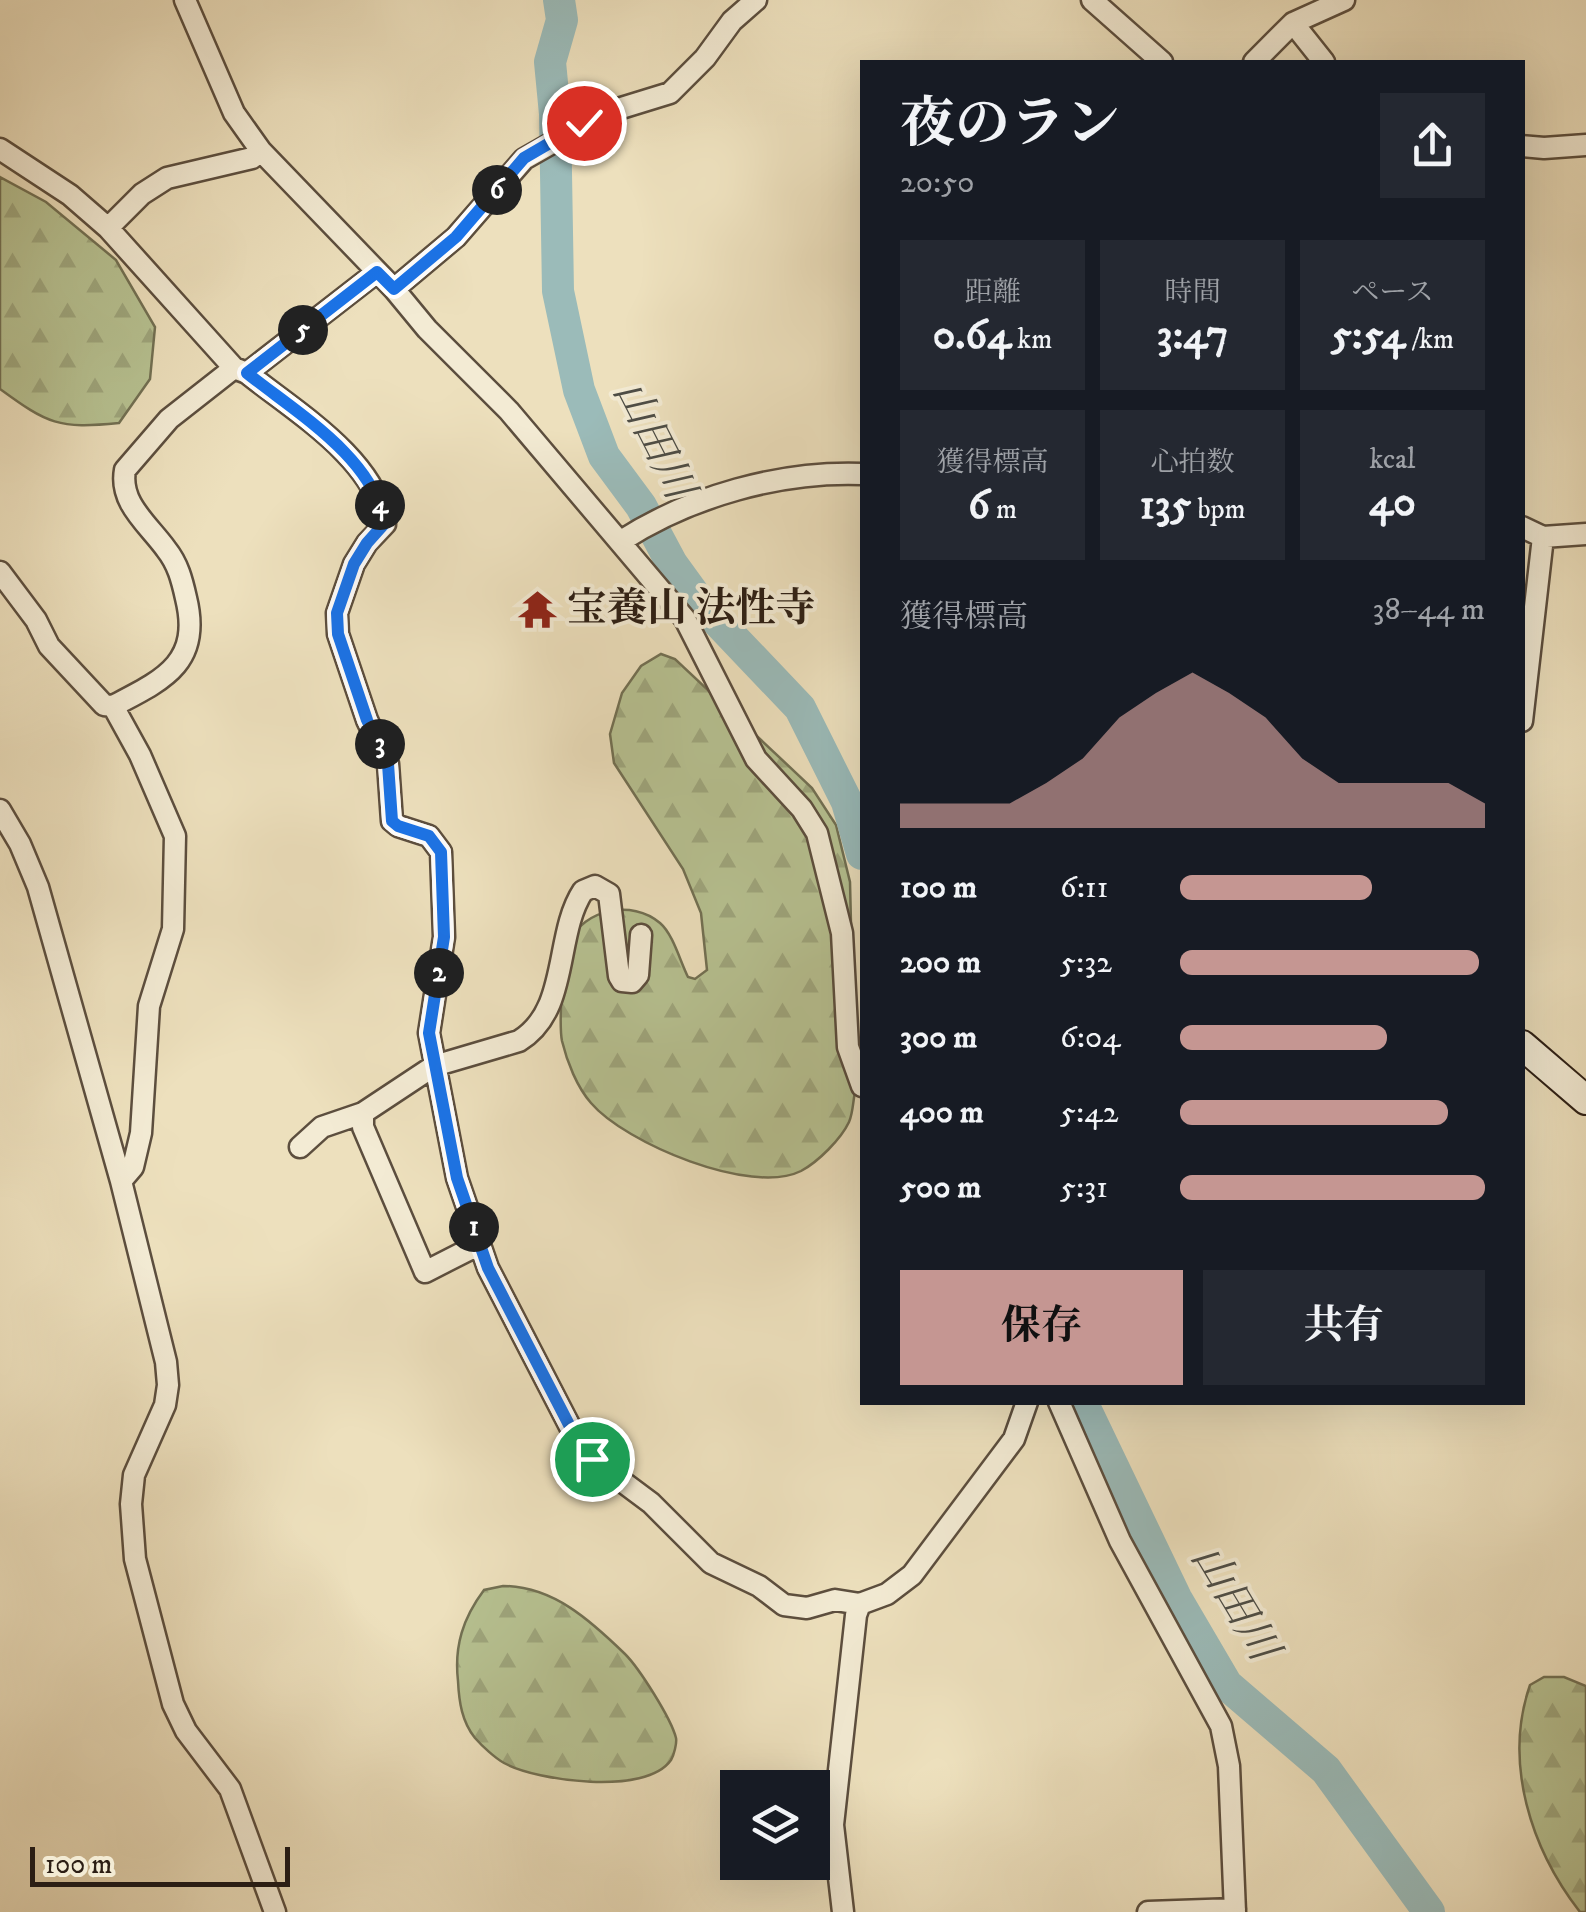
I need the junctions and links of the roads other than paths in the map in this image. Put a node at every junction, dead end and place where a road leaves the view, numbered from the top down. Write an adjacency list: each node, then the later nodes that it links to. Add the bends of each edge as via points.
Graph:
1 (185, 0): 12 (street, via 234,113)
2 (756, 0): 15 (street, via 670,93 605,113 524,158 456,237)
3 (1092, 0): 6 (street)
4 (1344, 0): 5 (street)
5 (1293, 23): 7 (street); 8 (street)
6 (1160, 60)
7 (1256, 60)
8 (1322, 60)
9 (1586, 145): 10 (street)
10 (1525, 146)
11 (0, 149): 13 (street)
12 (261, 151): 13 (street, via 168,178); 14 (street)
13 (108, 228): 16 (street)
14 (377, 272): 15 (street); 16 (street)
15 (394, 289): 20 (street)
16 (240, 370): 24 (street, via 169,419 125,470 126,498 180,570 192,620 191,638 170,673); 28 (street, via 347,453 383,512 381,530 354,564 338,624 388,764 392,821 429,836 441,852 444,937 429,1033)
17 (860, 474): 20 (street, via 783,478 741,489)
18 (1525, 528): 21 (street)
19 (1586, 534): 21 (street)
20 (626, 537): 29 (street, via 684,619 756,759 816,833 842,933 848,1047)
21 (1543, 537): 23 (street)
22 (0, 572): 24 (street, via 50,646 104,705)
23 (1525, 694)
24 (114, 706): 33 (street, via 175,836 172,929 149,1006 141,1133)
25 (0, 810): 33 (street, via 38,887)
26 (641, 936): 28 (street, via 636,979 622,981 609,894 594,886 583,891 540,1025 519,1041)
27 (1525, 1049): 30 (street)
28 (434, 1066): 31 (street); 34 (street, via 457,1178)
29 (860, 1080)
30 (1586, 1100)
31 (363, 1113): 32 (street, via 322,1126); 34 (street, via 363,1127 425,1272)
32 (300, 1147)
33 (121, 1181): 39 (street, via 168,1385 134,1475 136,1559 173,1704 230,1789)
34 (480, 1244): 37 (street, via 537,1368 592,1459 650,1503 711,1564 784,1606)
35 (1026, 1405): 37 (street, via 1014,1439 912,1575)
36 (1060, 1405): 38 (street, via 1120,1540 1221,1726)
37 (860, 1604): 40 (street, via 834,1825)
38 (1235, 1911): 41 (street)
39 (275, 1912)
40 (843, 1912)
41 (1148, 1912)

